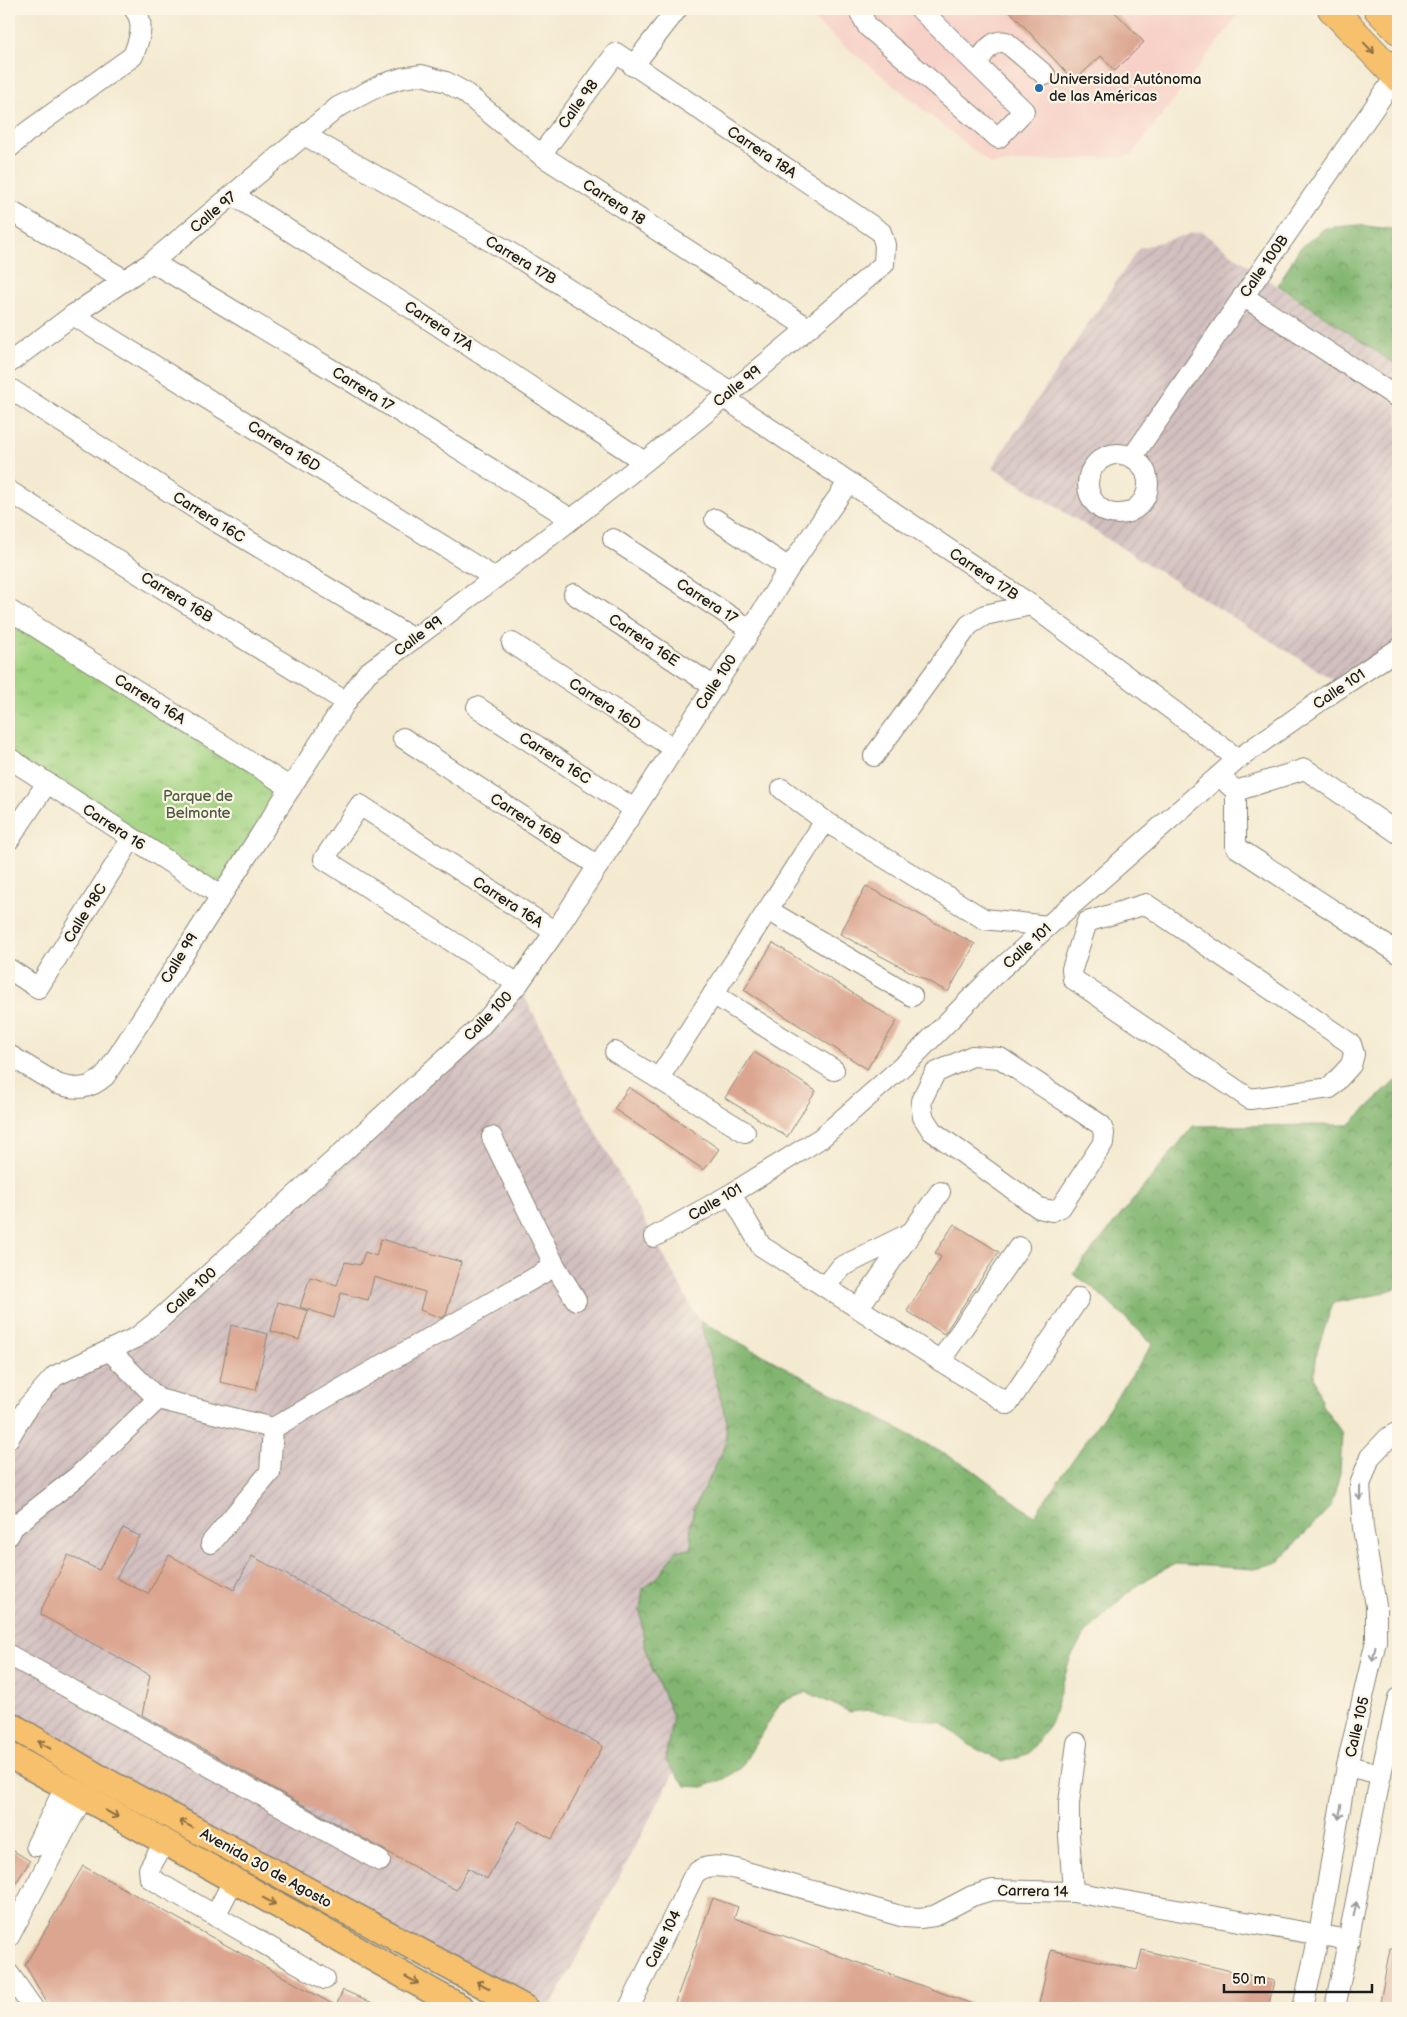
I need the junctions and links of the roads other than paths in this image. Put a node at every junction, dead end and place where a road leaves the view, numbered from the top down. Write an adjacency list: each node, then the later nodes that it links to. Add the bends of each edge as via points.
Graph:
1 (134, 9): 15 (street, via 139,15 141,37 133,56)
2 (677, 9): 10 (street)
3 (858, 9): 9 (street, via 868,27 998,138 1024,111)
4 (920, 9): 9 (street)
5 (1332, 9): 13 (highway, one-way to 13)
6 (1378, 9): 7 (highway)
7 (1398, 30)
8 (616, 53): 10 (street, Carrera 18A); 16 (street, Calle 98)
9 (976, 64): 12 (street, via 999,40 1006,42)
10 (634, 66): 20 (street, Carrera 18A, via 881,232 885,245)
11 (422, 75): 14 (street, Calle 97, via 402,78 361,94 338,107); 16 (street, Carrera 18, via 446,82 464,92)
12 (1045, 75)
13 (1397, 77): 22 (street, Calle 100B)
14 (306, 136): 17 (street, Calle 97); 27 (street, Carrera 17B, via 506,250)
15 (9, 148)
16 (541, 155): 24 (street, Carrera 18)
17 (232, 195): 19 (street, Calle 97); 30 (street, Carrera 17A)
18 (9, 210): 21 (street)
19 (152, 262): 21 (street, Calle 97); 33 (street, Carrera 17)
20 (884, 264): 24 (street, Calle 99)
21 (125, 280): 23 (street, Calle 97)
22 (1243, 296): 28 (street); 29 (street, Calle 100B)
23 (73, 315): 25 (street, Calle 97); 37 (street, Carrera 16D)
24 (808, 328): 27 (street, Calle 99)
25 (9, 363)
26 (9, 388): 42 (street, Carrera 16C, via 210,518)
27 (727, 394): 30 (street, Calle 99); 31 (street, Carrera 17B)
28 (1398, 398)
29 (1132, 456)
30 (643, 461): 33 (street, Calle 99)
31 (848, 483): 36 (street, Calle 100); 39 (street, Carrera 17B)
32 (9, 491): 46 (street, Carrera 16B)
33 (571, 519): 37 (street, Calle 99)
34 (715, 519): 36 (street)
35 (613, 539): 41 (street, Carrera 17)
36 (789, 568): 41 (street, Calle 100)
37 (495, 578): 42 (street, Calle 99)
38 (574, 594): 45 (street, Carrera 16E)
39 (1031, 606): 50 (street, via 985,615 970,625); 52 (street, Carrera 17B)
40 (9, 610): 55 (street, Carrera 16A)
41 (751, 630): 45 (street, Calle 100)
42 (414, 639): 46 (street, Calle 99, via 367,673)
43 (512, 643): 49 (street, Carrera 16D)
44 (1398, 650): 52 (street, Calle 101)
45 (713, 686): 49 (street, Calle 100)
46 (346, 702): 55 (street, Calle 99)
47 (477, 707): 58 (street, Carrera 16C)
48 (403, 738): 63 (street, Carrera 16B)
49 (674, 748): 58 (street, Calle 100)
50 (874, 756)
51 (9, 758): 54 (street, Carrera 16)
52 (1238, 759): 53 (street, Calle 101)
53 (1219, 776): 57 (street); 65 (street, Calle 101)
54 (47, 783): 61 (street, Carrera 16); 62 (street)
55 (290, 788): 64 (street, Calle 99)
56 (782, 790): 59 (street)
57 (1236, 791): 60 (street, via 1305,769); 70 (street, via 1236,847)
58 (634, 808): 63 (street, Calle 100)
59 (825, 821): 66 (street); 68 (street, via 984,920)
60 (1398, 834)
61 (132, 838): 64 (street, Carrera 16); 71 (street, Calle 98C, via 38,988)
62 (9, 840)
63 (598, 866): 69 (street, Calle 100)
64 (220, 895): 76 (street, Calle 99, via 105,1076 95,1084 73,1088 57,1084)
65 (1069, 908): 67 (street); 68 (street, Calle 101)
66 (768, 910): 73 (street); 74 (street)
67 (1087, 922): 67 (street, via 1072,969 1073,979 1250,1099 1330,1088 1351,1065 1354,1054 1350,1044 1146,904)
68 (1048, 926): 77 (street, Calle 101)
69 (555, 932): 72 (street, Calle 100); 72 (street, Carrera 16A, via 360,805 324,859)
70 (1398, 952)
71 (9, 969)
72 (518, 984): 93 (street, Calle 100, via 480,1027 189,1294 137,1336)
73 (713, 994): 78 (street); 80 (street)
74 (912, 996)
75 (615, 1052): 80 (street)
76 (9, 1055)
77 (913, 1057): 79 (street); 84 (street, Calle 101, via 820,1138)
78 (834, 1070)
79 (935, 1073): 79 (street, via 972,1056 1000,1058 1100,1125 1104,1133 1103,1143 1061,1207 1052,1211 1039,1208 932,1131 923,1118 920,1101)
80 (659, 1078): 81 (street)
81 (745, 1132)
82 (492, 1137): 88 (street)
83 (940, 1192): 85 (street)
84 (731, 1194): 86 (street, Calle 101); 89 (street, via 760,1246)
85 (913, 1231): 89 (street, via 841,1267); 92 (street)
86 (654, 1237)
87 (1019, 1247): 94 (street)
88 (555, 1266): 91 (street); 96 (street)
89 (826, 1286): 92 (street)
90 (1079, 1298): 94 (street, via 1008,1404)
91 (576, 1300)
92 (859, 1307): 94 (street)
93 (109, 1350): 95 (street); 98 (street, Calle 100, via 55,1376 28,1406)
94 (940, 1361)
95 (158, 1399): 96 (street); 101 (street, via 78,1476 13,1527)
96 (273, 1428): 102 (street, via 270,1472)
97 (1398, 1432): 100 (street)
98 (9, 1438)
99 (1398, 1446): 100 (street)
100 (1378, 1448): 108 (street, Calle 105, one-way to 108, via 1370,1457 1360,1485 1363,1528 1376,1606 1376,1641)
101 (9, 1535)
102 (211, 1543)
103 (9, 1655): 113 (street)
104 (1398, 1698): 109 (street)
105 (9, 1724): 125 (main road, Avenida 30 de Agosto, one-way to 105, via 97,1776)
106 (1077, 1742): 116 (street, via 1069,1803)
107 (9, 1756): 110 (main road, Avenida 30 de Agosto)
108 (1347, 1766): 109 (street); 118 (street, Calle 105, one-way to 118)
109 (1380, 1774): 120 (street, one-way to 109)
110 (73, 1793): 111 (main road, Avenida 30 de Agosto, one-way to 111); 112 (street); 119 (street)
111 (164, 1843): 115 (main road, Avenida 30 de Agosto); 117 (street, via 149,1869 150,1878)
112 (36, 1846)
113 (380, 1861)
114 (697, 1871): 116 (street, Carrera 14, via 723,1866 904,1918 934,1916 972,1896 992,1890); 126 (street, Calle 104)
115 (233, 1881): 117 (street); 124 (main road, Avenida 30 de Agosto, one-way to 124)
116 (1073, 1892): 118 (street, Carrera 14)
117 (215, 1916): 122 (street)
118 (1319, 1935): 120 (street, Carrera 14); 127 (street, Calle 105)
119 (9, 1937)
120 (1349, 1940): 128 (street)
121 (9, 1974): 123 (street)
122 (325, 1979)
123 (33, 2008)
124 (462, 2008)
125 (525, 2008)
126 (630, 2008)
127 (1303, 2008)
128 (1335, 2008)

